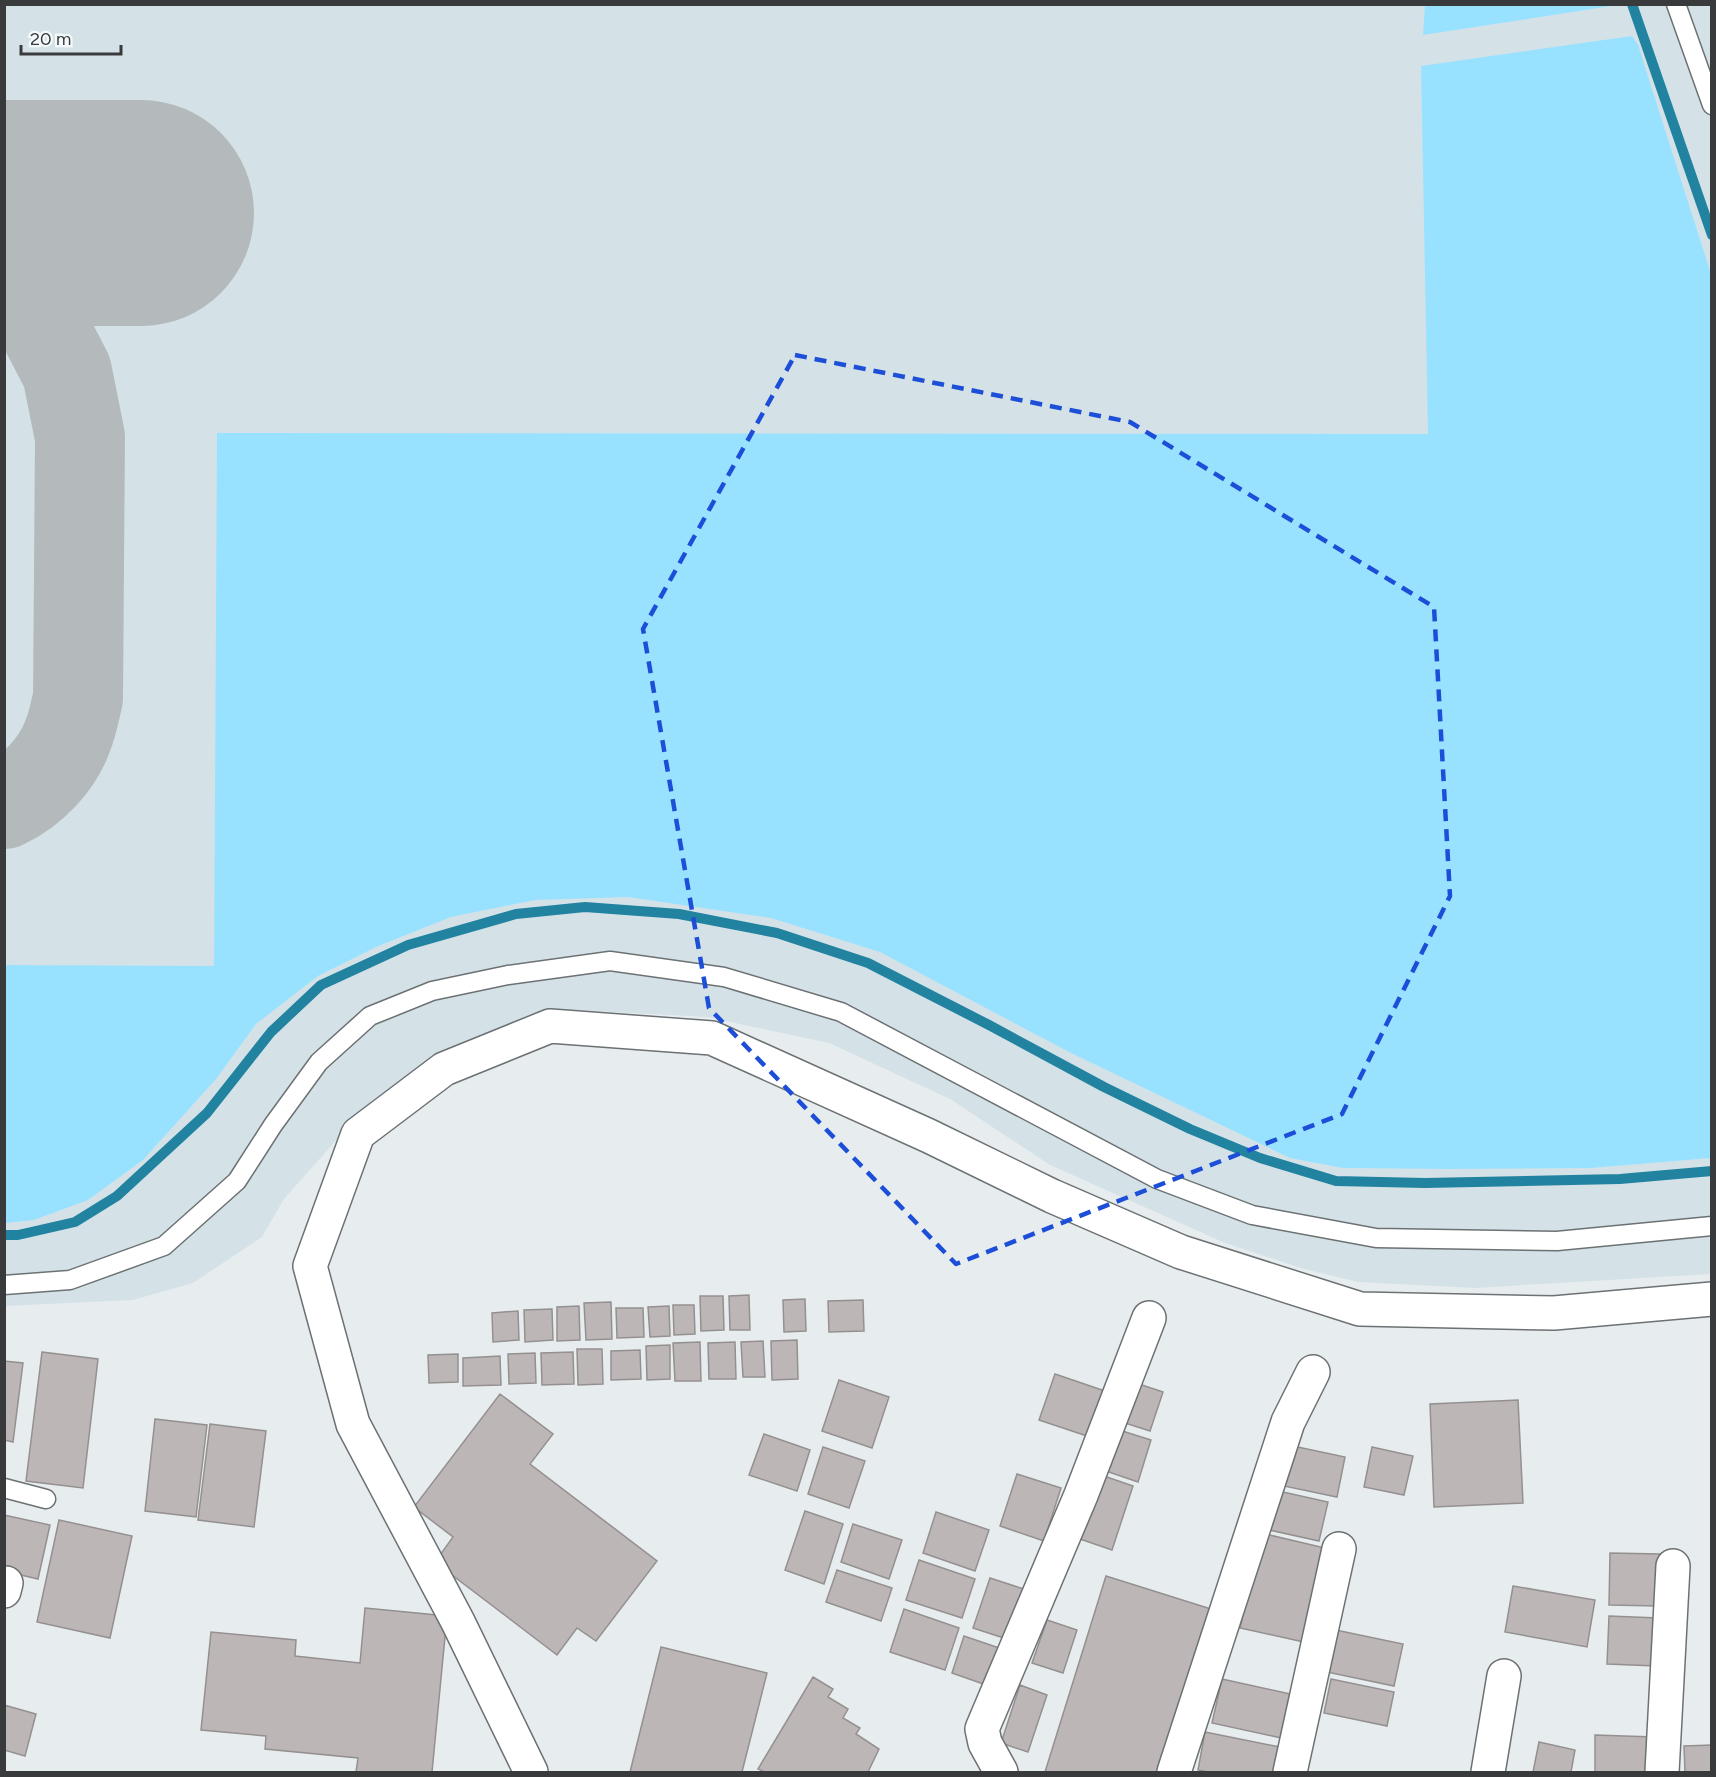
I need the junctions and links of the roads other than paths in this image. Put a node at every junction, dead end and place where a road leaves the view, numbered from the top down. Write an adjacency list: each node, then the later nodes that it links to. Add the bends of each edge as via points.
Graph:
1 (1676, 4): 2 (lane)
2 (1712, 105)
3 (1712, 1226): 4 (lane, via 1557,1241 1376,1238 1252,1215 1157,1179 841,1012 724,977 610,961 508,975 432,991 370,1016 319,1062 237,1181 164,1246 70,1280)
4 (4, 1285)
5 (1712, 1299): 13 (street, via 1554,1313 1360,1309 1181,1251 1052,1196 712,1038 550,1026 444,1069 358,1134 310,1266 353,1424 458,1622)
6 (1149, 1318): 14 (street, via 1077,1506 986,1716 982,1730 985,1743)
7 (1313, 1372): 15 (street, via 1288,1422)
8 (4, 1488): 9 (lane)
9 (46, 1499)
10 (1339, 1549): 16 (street)
11 (1673, 1566): 18 (street)
12 (1504, 1676): 17 (street)
13 (531, 1773)
14 (1001, 1773)
15 (1174, 1773)
16 (1290, 1773)
17 (1488, 1773)
18 (1662, 1773)

